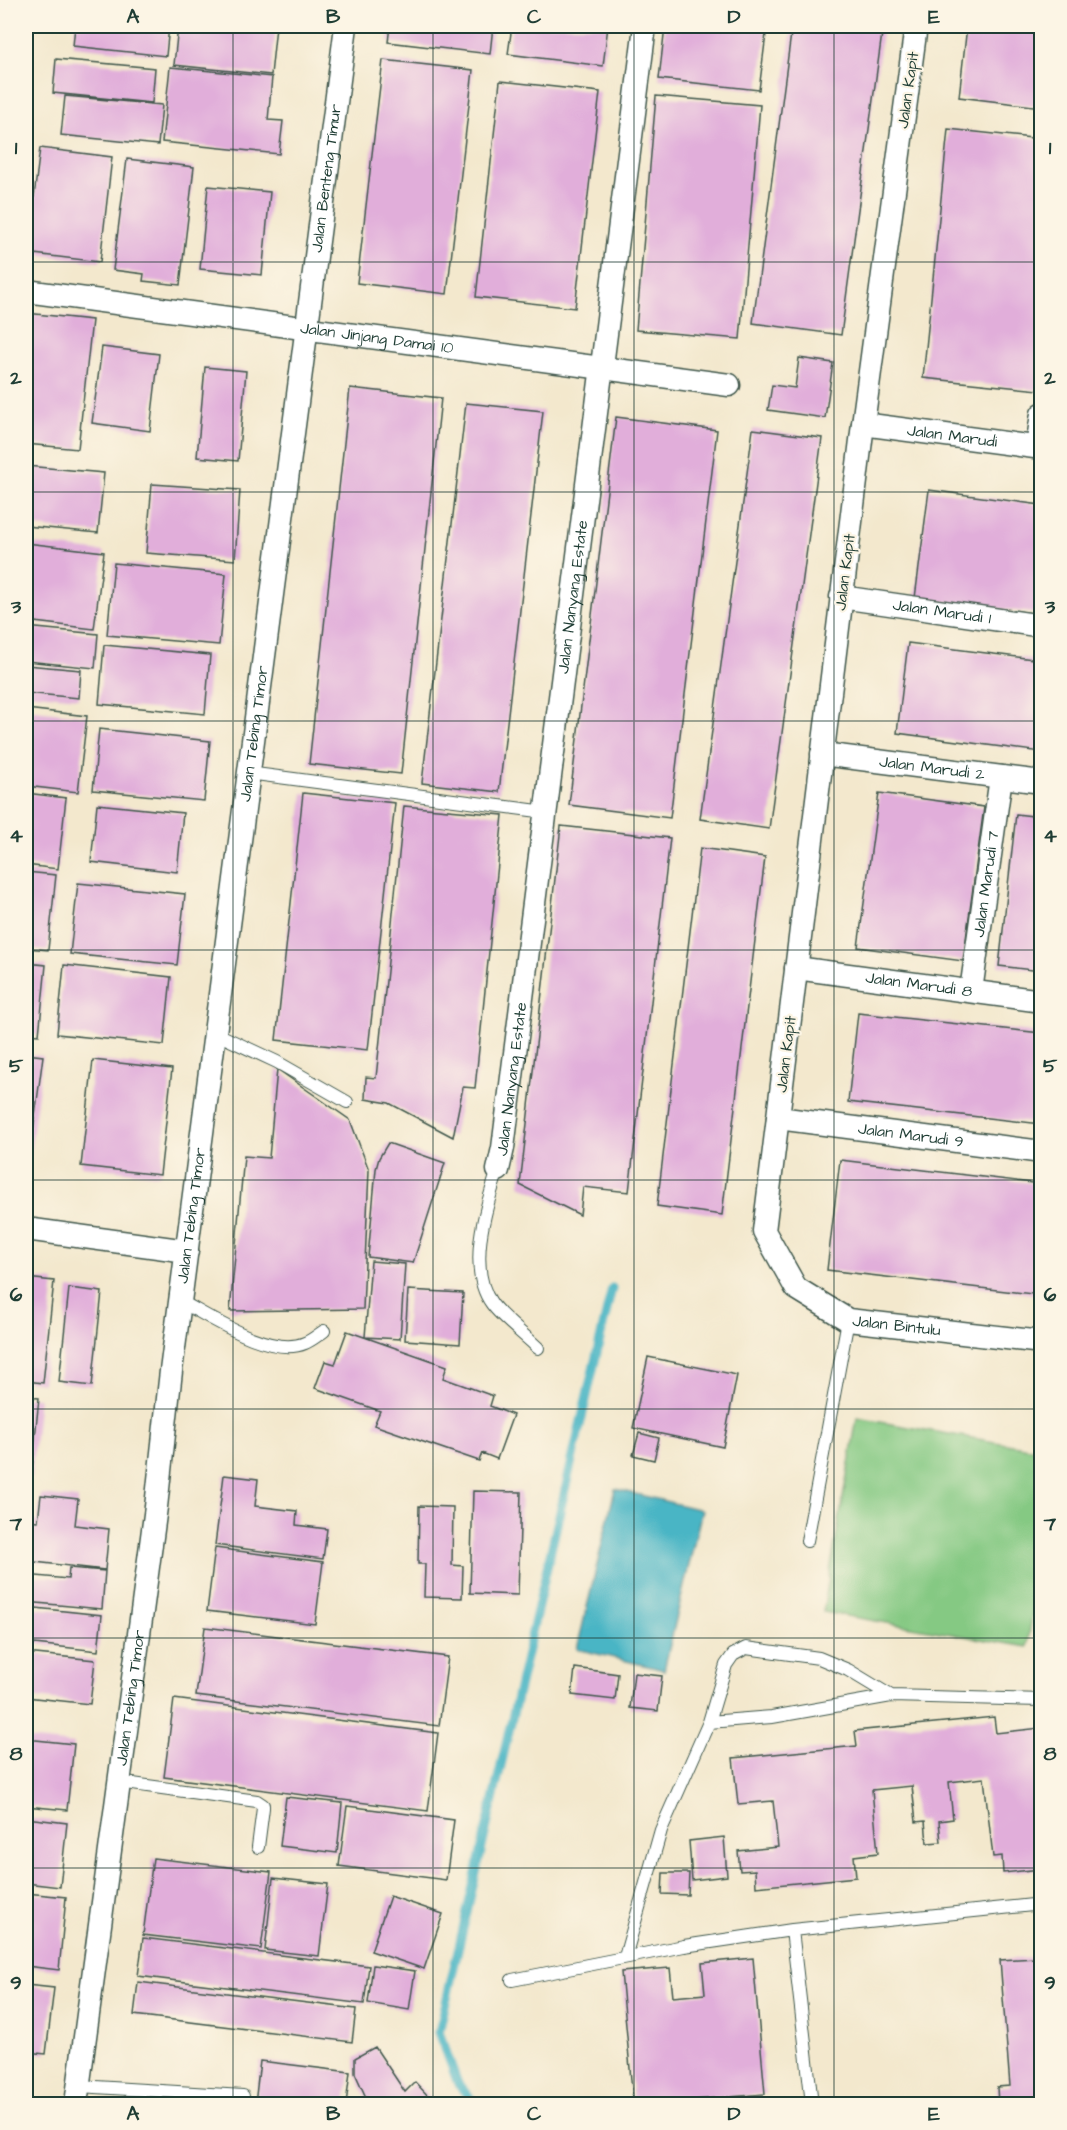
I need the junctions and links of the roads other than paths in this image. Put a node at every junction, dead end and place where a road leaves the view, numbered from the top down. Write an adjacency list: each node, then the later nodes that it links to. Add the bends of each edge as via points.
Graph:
1 (346, 26): 5 (street, Jalan Benteng Timur)
2 (645, 26): 6 (street, Jalan Nanyang Estate)
3 (916, 26): 9 (street, Jalan Kapit)
4 (26, 291): 5 (street, Jalan Jinjang Damai 10)
5 (306, 328): 6 (street, Jalan Jinjang Damai 10); 14 (street, Jalan Tebing Timor)
6 (602, 368): 7 (street, Jalan Jinjang Damai 10); 17 (street, Jalan Nanyang Estate)
7 (729, 385)
8 (1041, 414): 10 (street)
9 (863, 424): 10 (street, Jalan Marudi); 11 (street, Jalan Kapit)
10 (1039, 448)
11 (841, 597): 12 (street, Jalan Marudi 1); 13 (street, Jalan Kapit)
12 (1041, 626)
13 (822, 754): 15 (street, Jalan Marudi 2); 18 (street, Jalan Kapit)
14 (248, 773): 17 (lane); 21 (street, Jalan Tebing Timor)
15 (1001, 777): 16 (street, Jalan Marudi 2); 19 (street, Jalan Marudi 7)
16 (1041, 782)
17 (546, 812): 25 (street, Jalan Nanyang Estate)
18 (796, 968): 19 (street, Jalan Marudi 8); 23 (street, Jalan Kapit)
19 (971, 991): 20 (street, Jalan Marudi 8)
20 (1041, 1001)
21 (215, 1033): 22 (lane, via 277,1062); 27 (street, Jalan Tebing Timor)
22 (347, 1102)
23 (778, 1118): 24 (street, Jalan Marudi 9); 29 (street, Jalan Bintulu, via 764,1231 796,1288)
24 (1041, 1152)
25 (498, 1170): 32 (lane, via 486,1207 479,1253 482,1281 491,1303)
26 (26, 1229): 27 (street)
27 (187, 1251): 28 (street, Jalan Tebing Timor)
28 (180, 1301): 30 (lane, via 258,1342 280,1346 303,1344); 37 (street, Jalan Tebing Timor)
29 (848, 1320): 31 (street, Jalan Bintulu); 33 (lane)
30 (324, 1331)
31 (1041, 1342)
32 (538, 1348)
33 (807, 1541)
34 (891, 1696): 35 (lane); 36 (lane, via 772,1717); 36 (lane, via 819,1658 746,1648 733,1655 726,1665)
35 (1041, 1700)
36 (709, 1722): 41 (lane, via 661,1830)
37 (118, 1782): 38 (lane, via 258,1801 263,1805); 43 (street, Jalan Tebing Timor)
38 (258, 1848)
39 (1041, 1904): 40 (lane)
40 (792, 1930): 41 (lane); 45 (lane)
41 (625, 1957): 42 (lane)
42 (512, 1980)
43 (78, 2095): 44 (lane)
44 (243, 2096)
45 (812, 2104)

